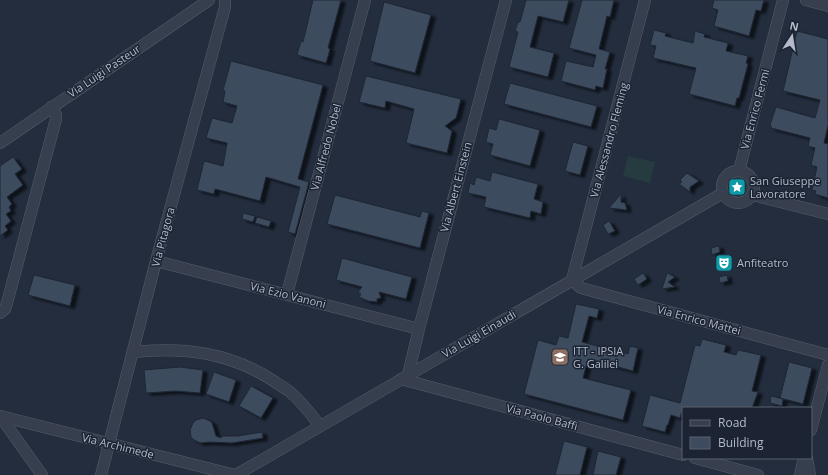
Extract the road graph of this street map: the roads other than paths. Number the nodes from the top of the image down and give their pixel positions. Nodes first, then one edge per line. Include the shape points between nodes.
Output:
1 (209, 0) edge
2 (225, 0) edge
3 (365, 0) edge
4 (506, 0) edge
5 (645, 0) edge
6 (783, 0) edge
7 (806, 0) edge
8 (828, 6) edge
9 (51, 107) junction
10 (0, 143) edge
11 (739, 171) junction
12 (723, 193) junction
13 (753, 195) junction
14 (828, 214) edge
15 (156, 261) junction
16 (572, 280) junction
17 (287, 294) junction
18 (0, 313) edge
19 (419, 329) junction
20 (133, 352) junction
21 (828, 354) edge
22 (828, 365) edge
23 (405, 377) junction
24 (0, 416) edge
25 (320, 426) junction
26 (812, 426) edge
27 (109, 443) junction
28 (682, 455) edge
29 (699, 459) edge
30 (805, 459) edge
31 (805, 459) edge
32 (42, 475) edge
33 (101, 475) edge
34 (236, 475) edge
35 (758, 475) edge
36 (800, 475) edge
37 (810, 475) edge

1 - 9 street, Via Luigi Pasteur
2 - 15 street, Via Pitagora via 225,8
3 - 17 street, Via Alfredo Nobel
4 - 19 street, Via Albert Einstein
5 - 16 street, Via Alessandro Fleming
6 - 11 street, Via Enrico Fermi
7 - 8 street
9 - 10 street, Via Luigi Pasteur
9 - 18 street via 56,119 7,303
11 - 12 street via 725,178
11 - 13 street via 752,179
12 - 13 street via 735,204 745,202
12 - 16 street, Via Luigi Einaudi
13 - 14 street
15 - 17 street, Via Ezio Vanoni
15 - 20 street, Via Pitagora
16 - 21 street, Via Enrico Mattei via 580,288
16 - 23 street, Via Luigi Einaudi
17 - 19 street, Via Ezio Vanoni
19 - 23 street, Via Albert Einstein
20 - 25 street via 198,352 234,361 257,371 289,391
20 - 27 street, Via Pitagora
22 - 26 street
23 - 25 street, Via Luigi Einaudi
23 - 28 street, Via Paolo Baffi
24 - 27 street, Via Archimede
24 - 32 street
25 - 34 street, Via Luigi Einaudi
27 - 33 street, Via Pitagora
27 - 34 street, Via Archimede
29 - 35 street
30 - 36 street
31 - 37 street

